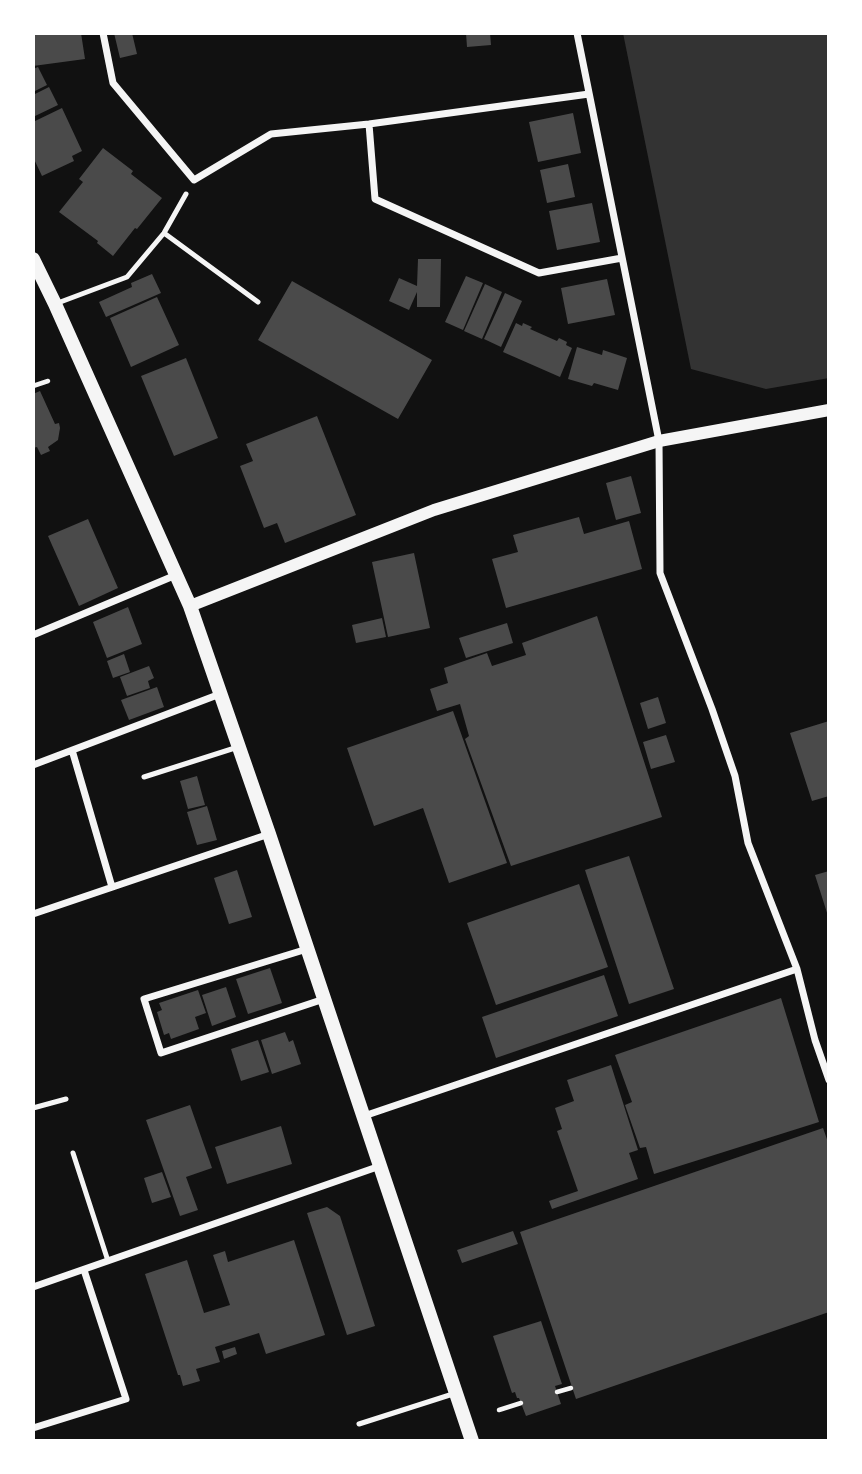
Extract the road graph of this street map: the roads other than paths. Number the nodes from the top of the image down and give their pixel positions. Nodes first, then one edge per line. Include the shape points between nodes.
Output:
1 (103, 33) edge
2 (577, 33) edge
3 (589, 94) junction
4 (369, 124) junction
5 (186, 194) dead end
6 (164, 233) junction
7 (622, 258) junction
8 (33, 259) edge
9 (258, 302) dead end
10 (55, 304) junction
11 (829, 410) edge
12 (659, 441) junction
13 (177, 574) junction
14 (190, 606) junction
15 (33, 635) edge
16 (221, 694) junction
17 (239, 747) junction
18 (72, 750) junction
19 (33, 765) edge
20 (144, 777) dead end
21 (269, 834) junction
22 (113, 887) junction
23 (33, 914) edge
24 (307, 949) junction
25 (797, 969) junction
26 (324, 999) junction
27 (829, 1080) edge
28 (66, 1099) dead end
29 (33, 1108) edge
30 (364, 1116) junction
31 (73, 1153) dead end
32 (381, 1166) junction
33 (108, 1261) junction
34 (84, 1269) junction
35 (33, 1287) edge
36 (456, 1393) junction
37 (359, 1424) dead end
38 (33, 1429) edge
39 (472, 1441) edge

1 - 4 street via 113,83 194,180 271,134
2 - 3 street
3 - 4 street
3 - 7 street
4 - 7 street via 375,199 539,273
5 - 6 lane
6 - 9 lane
6 - 10 lane via 127,277
7 - 12 street
8 - 10 main road
10 - 13 main road
11 - 12 street
12 - 14 street via 434,510
12 - 25 street via 660,573 728,753 748,843
13 - 14 main road
13 - 15 street
14 - 16 main road
16 - 17 main road
16 - 18 street
17 - 20 lane
17 - 21 main road
18 - 19 street
18 - 22 street
21 - 22 street
21 - 24 main road
22 - 23 street
24 - 26 main road
24 - 26 street via 144,999 161,1053
25 - 27 street
25 - 30 street
26 - 30 main road
28 - 29 lane
30 - 32 main road
31 - 33 lane
32 - 33 street
32 - 36 main road
33 - 34 street
34 - 35 street
34 - 38 street via 126,1399
36 - 37 lane
36 - 39 main road

